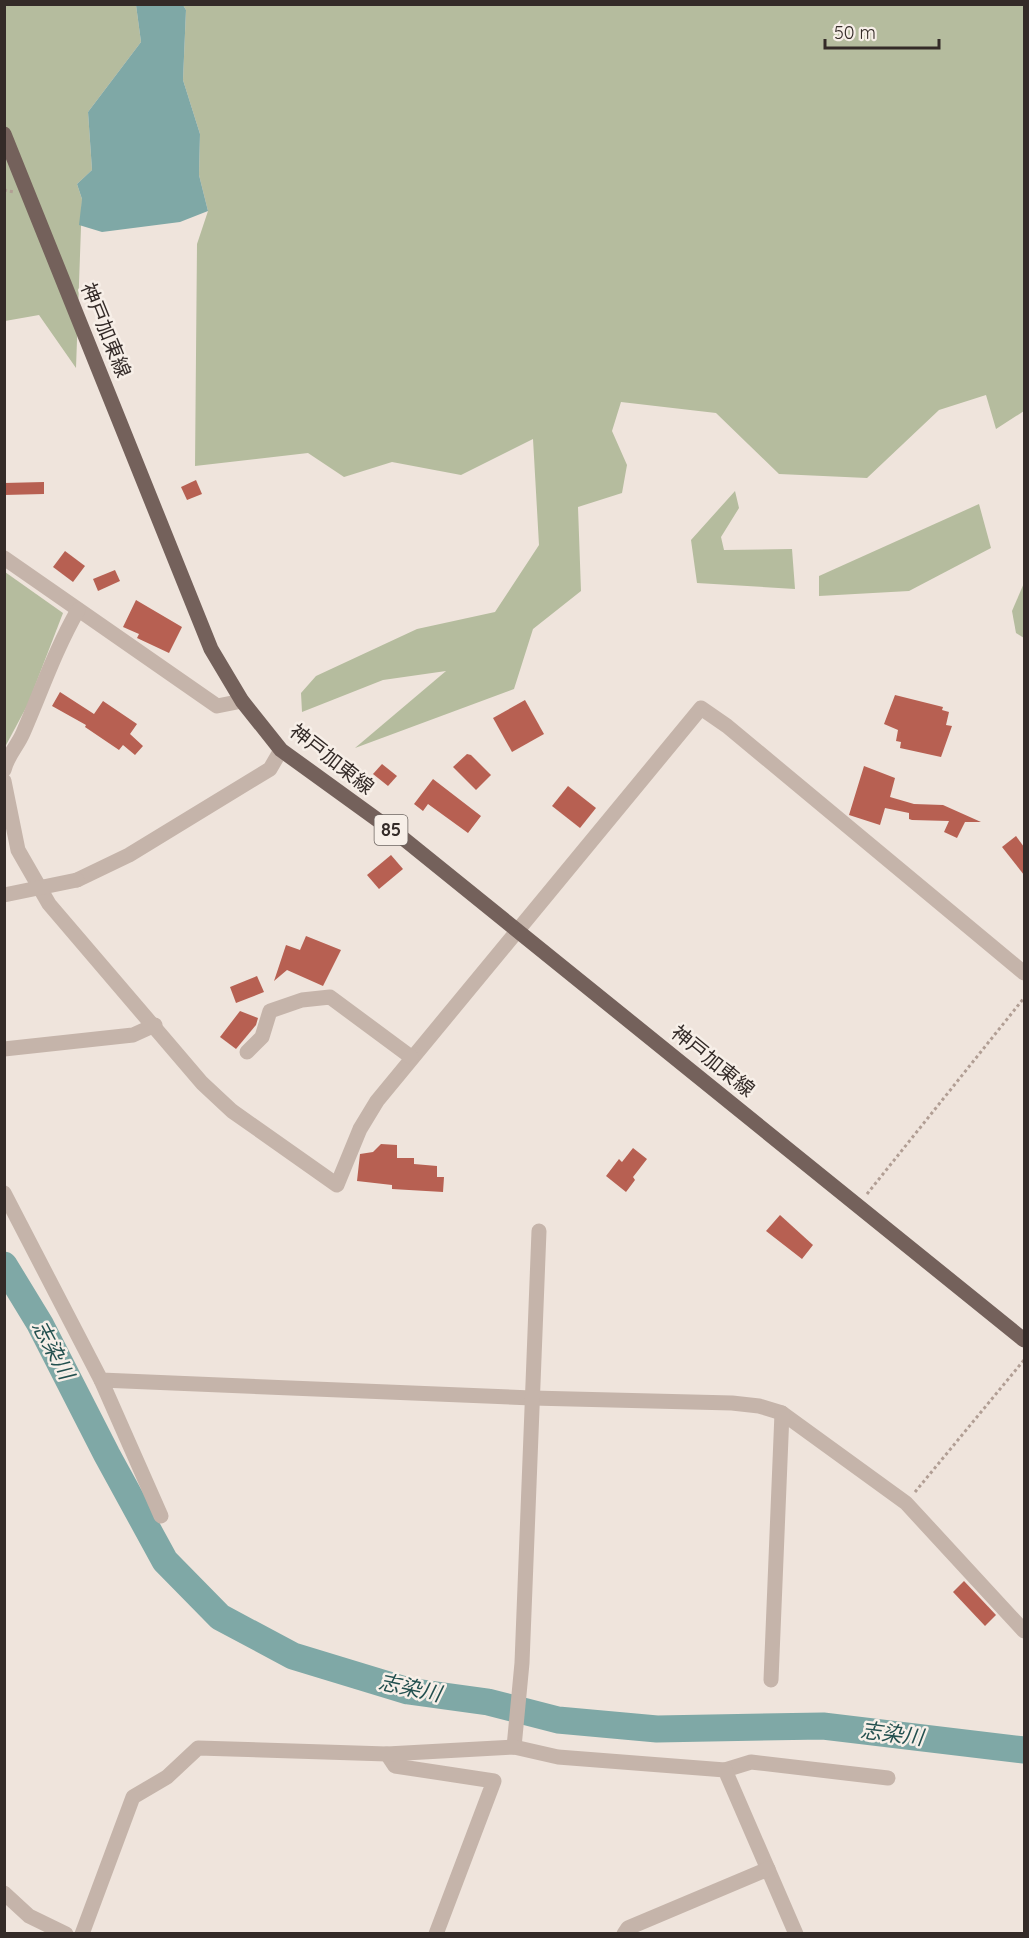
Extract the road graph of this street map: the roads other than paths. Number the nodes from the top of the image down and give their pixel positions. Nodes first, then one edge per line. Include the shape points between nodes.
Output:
1 (4, 134) edge
2 (4, 558) edge
3 (78, 610) junction
4 (242, 701) junction
5 (281, 750) junction
6 (4, 770) edge
7 (4, 781) edge
8 (4, 895) edge
9 (518, 931) junction
10 (1024, 972) edge
11 (155, 1026) junction
12 (4, 1049) edge
13 (247, 1052) dead end
14 (411, 1057) junction
15 (4, 1193) edge
16 (539, 1231) dead end
17 (1024, 1340) edge
18 (101, 1380) junction
19 (532, 1398) junction
20 (782, 1413) junction
21 (161, 1516) dead end
22 (1024, 1631) edge
23 (771, 1680) dead end
24 (514, 1747) junction
25 (387, 1754) junction
26 (725, 1770) junction
27 (888, 1778) dead end
28 (768, 1869) junction
29 (4, 1893) edge
30 (66, 1934) edge
31 (82, 1934) edge
32 (436, 1934) edge
33 (624, 1934) edge
34 (796, 1934) edge

1 - 4 main road, 神戸加東線 / 85 via 211,649
2 - 3 street
3 - 4 street via 217,706
3 - 6 street via 60,641
4 - 5 main road, 神戸加東線 / 85
5 - 8 street, bridge via 270,769 129,855 77,880
5 - 9 main road, 神戸加東線 / 85 via 404,839
7 - 11 street via 18,850 48,904
9 - 10 street via 701,708
9 - 14 street
9 - 17 main road, 神戸加東線 / 85
11 - 12 street via 132,1035
11 - 14 street via 202,1083 232,1111 337,1185 360,1129
13 - 14 street via 262,1037 270,1011 302,1000 330,997
15 - 18 street
16 - 19 street
18 - 19 street
18 - 21 street
19 - 20 street via 732,1403
19 - 24 street via 522,1663
20 - 22 street via 906,1503
20 - 23 street
24 - 25 street
24 - 26 street via 558,1757
25 - 31 street via 198,1748 167,1777 133,1797
25 - 32 street via 395,1766 494,1781
26 - 27 street via 751,1762
26 - 28 street
28 - 33 street via 627,1928
28 - 34 street
29 - 30 street via 29,1916

